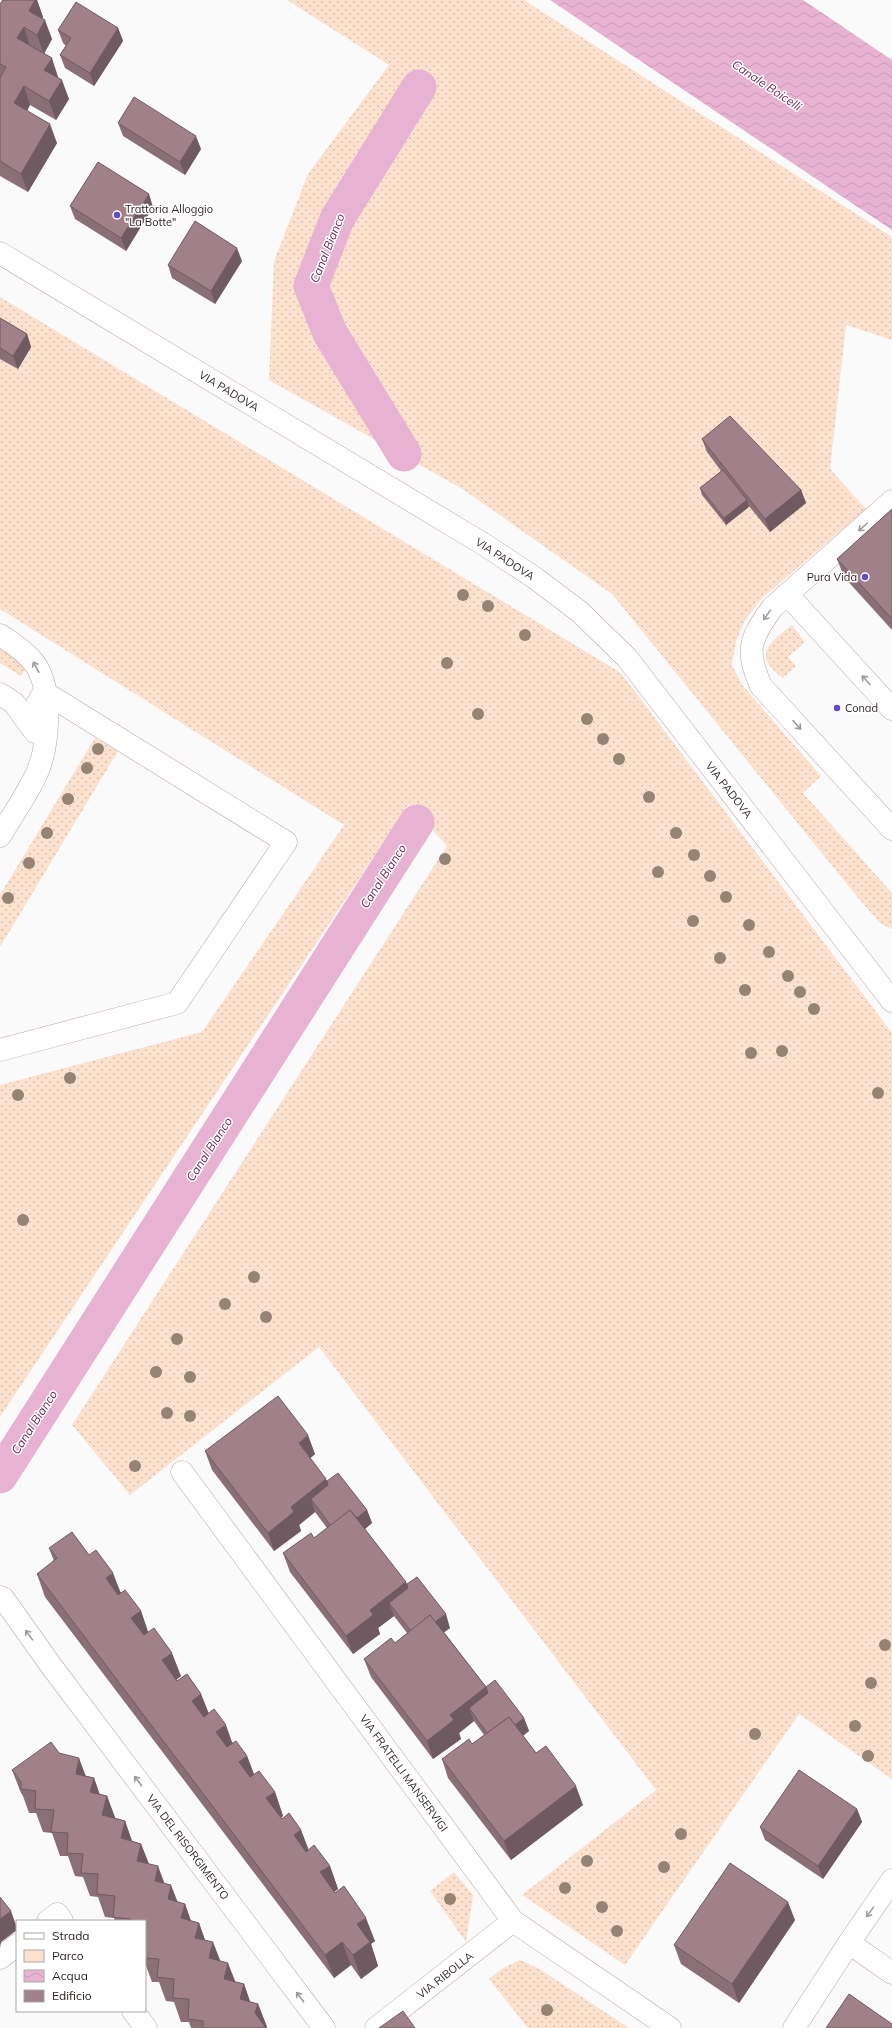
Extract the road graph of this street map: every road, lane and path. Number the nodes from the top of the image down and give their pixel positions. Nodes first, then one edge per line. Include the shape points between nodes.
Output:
1 (0, 253) edge
2 (892, 501) edge
3 (787, 594) junction
4 (0, 635) edge
5 (44, 692) junction
6 (0, 694) edge
7 (892, 709) edge
8 (28, 721) junction
9 (45, 746) junction
10 (892, 829) edge
11 (0, 836) edge
12 (889, 990) edge
13 (0, 1050) edge
14 (182, 1472) dead end
15 (0, 1597) edge
16 (892, 1880) edge
17 (49, 1920) edge
18 (61, 1920) edge
19 (513, 1922) junction
20 (849, 1943) junction
21 (16, 1946) edge
22 (0, 1958) edge
23 (892, 1973) edge
24 (134, 2012) edge
25 (146, 2028) edge
26 (324, 2028) edge
27 (376, 2028) edge
28 (670, 2028) edge
29 (794, 2028) edge

1 - 12 street, VIA PADOVA via 485,545 580,612 628,658
2 -> 3 street
7 -> 3 street
3 -> 10 street via 772,608 758,627 752,646 752,665 761,686
5 -> 4 street via 36,666 26,654
5 - 8 street
5 - 9 street via 47,718
5 - 13 street via 286,842 177,1003
6 - 8 street via 14,703
8 - 9 street
9 - 11 street via 36,775
14 - 19 street, VIA FRATELLI MANSERVIGI
26 -> 15 street, VIA DEL RISORGIMENTO
16 -> 20 street
17 - 18 street via 57,1914
19 - 27 street, VIA RIBOLLA
19 - 28 street, VIA FRATELLI MANSERVIGI
20 - 23 street
20 - 29 street
21 - 22 street
24 - 25 street

